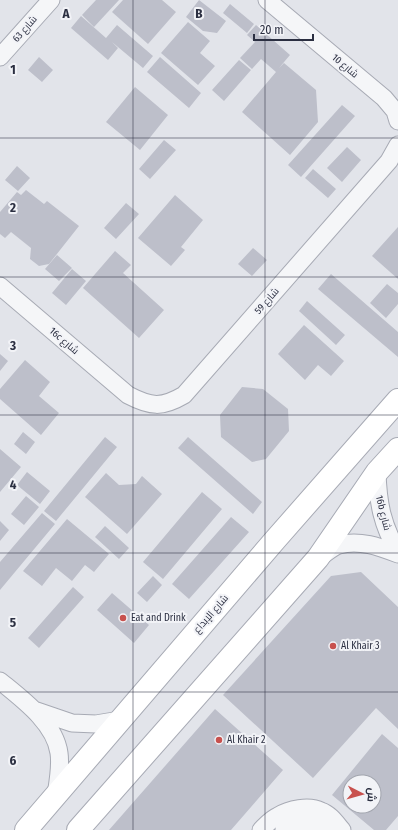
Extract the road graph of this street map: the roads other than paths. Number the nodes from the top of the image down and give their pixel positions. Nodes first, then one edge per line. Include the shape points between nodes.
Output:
1 (51, 0) edge
2 (268, 0) edge
3 (0, 57) edge
4 (398, 121) edge
5 (398, 145) edge
6 (0, 286) edge
7 (128, 395) joint
8 (398, 400) edge
9 (398, 448) edge
10 (377, 472) junction
11 (398, 553) edge
12 (318, 558) junction
13 (0, 681) edge
14 (34, 710) junction
15 (120, 720) junction
16 (56, 795) junction
17 (26, 830) edge
18 (78, 830) edge
19 (261, 830) edge
20 (284, 830) edge
21 (326, 830) edge
22 (342, 830) edge

1 - 3 street, شارع 63
2 - 4 street, شارع 10 via 384,98 395,111
5 - 7 street, شارع 59 via 389,161 184,395 171,402 156,405
6 - 7 street, 16c شارع
8 - 15 main road, شارع الإبداع
9 - 10 main road
10 - 11 street, 16b شارع via 381,516
10 - 12 main road
11 - 12 street, 16b شارع via 379,546 357,543 339,545
12 - 18 main road
13 - 14 street
14 - 15 street via 78,723 96,724
14 - 16 street via 51,730 58,745 60,761
15 - 16 main road, شارع الإبداع
16 - 17 main road, شارع الإبداع
19 - 22 street via 285,812 312,808 330,816
20 - 21 street via 303,824 315,825

